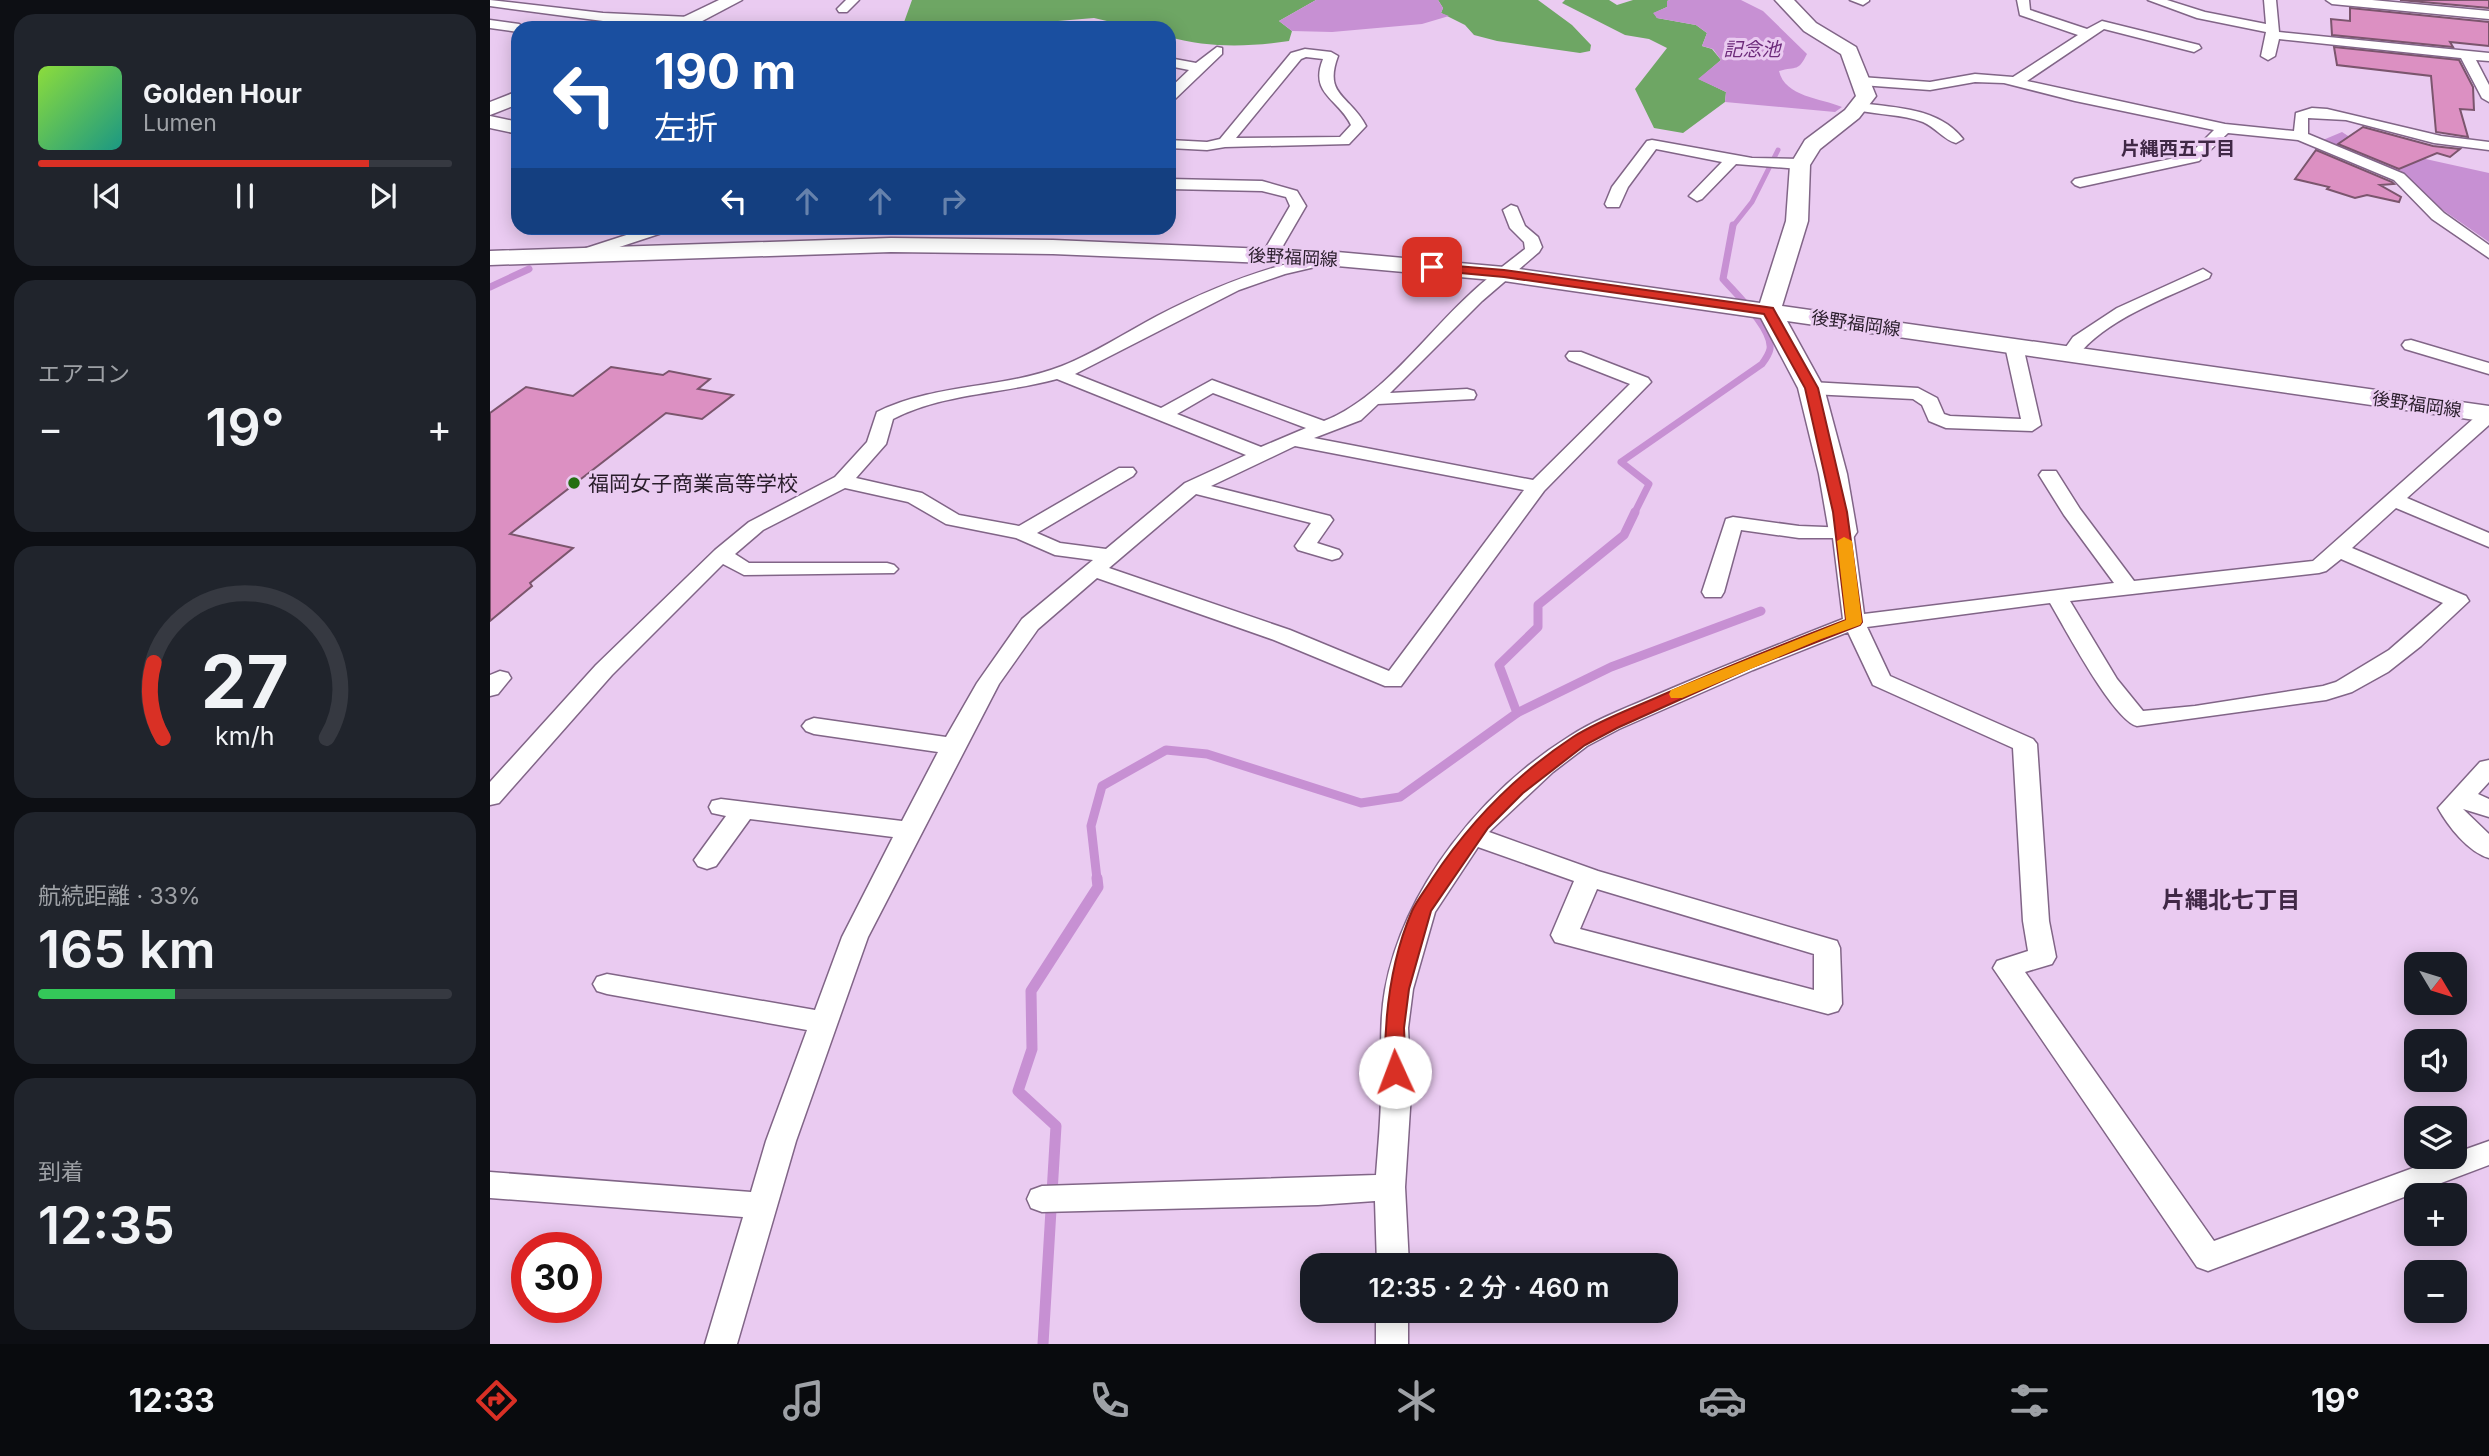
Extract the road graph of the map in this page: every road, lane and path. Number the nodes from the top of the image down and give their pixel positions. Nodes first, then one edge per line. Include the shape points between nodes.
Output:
1 (549, 0) edge
2 (733, 0) edge
3 (1784, 0) edge
4 (2023, 0) edge
5 (2154, 0) edge
6 (2270, 0) edge
7 (2332, 0) edge
8 (490, 2) edge
9 (632, 4) dead end
10 (527, 9) junction
11 (2489, 15) edge
12 (603, 17) junction
13 (648, 21) edge
14 (688, 21) edge
15 (490, 24) edge
16 (511, 27) edge
17 (2272, 32) junction
18 (2089, 33) junction
19 (2194, 48) dead end
20 (1217, 51) dead end
21 (2466, 54) junction
22 (2268, 56) dead end
23 (2489, 57) edge
24 (1176, 63) edge
25 (1199, 68) junction
26 (1861, 81) junction
27 (2015, 82) junction
28 (1176, 90) edge
29 (2489, 98) edge
30 (511, 100) edge
31 (1861, 107) junction
32 (490, 109) edge
33 (490, 122) edge
34 (511, 126) edge
35 (2225, 128) junction
36 (2301, 136) junction
37 (1956, 139) dead end
38 (1225, 143) junction
39 (1176, 144) edge
40 (2489, 146) edge
41 (1733, 159) junction
42 (1800, 164) junction
43 (2080, 183) dead end
44 (1176, 184) edge
45 (1697, 196) dead end
46 (1613, 204) dead end
47 (1511, 211) dead end
48 (641, 235) edge
49 (1159, 235) edge
50 (1174, 250) junction
51 (2489, 253) edge
52 (580, 255) junction
53 (1269, 256) junction
54 (490, 258) edge
55 (1336, 259) junction
56 (1504, 274) junction
57 (2203, 274) dead end
58 (1769, 311) junction
59 (2411, 345) dead end
60 (2014, 346) junction
61 (2070, 354) junction
62 (1575, 356) dead end
63 (2489, 369) edge
64 (1057, 373) junction
65 (1811, 388) junction
66 (1467, 395) dead end
67 (1373, 399) junction
68 (1163, 414) junction
69 (2489, 414) edge
70 (1324, 428) junction
71 (1293, 440) junction
72 (1261, 454) junction
73 (1126, 472) dead end
74 (2049, 475) dead end
75 (842, 481) junction
76 (1192, 487) junction
77 (1537, 487) junction
78 (2394, 500) junction
79 (1843, 531) junction
80 (1022, 533) junction
81 (2489, 541) edge
82 (2338, 550) junction
83 (722, 554) junction
84 (1332, 554) dead end
85 (1102, 563) junction
86 (887, 569) dead end
87 (2130, 590) junction
88 (1713, 592) dead end
89 (2057, 597) junction
90 (1854, 622) junction
91 (814, 726) dead end
92 (953, 746) junction
93 (2489, 768) edge
94 (2461, 796) junction
95 (490, 797) edge
96 (2489, 808) edge
97 (910, 831) junction
98 (1473, 836) junction
99 (2489, 849) edge
100 (707, 860) dead end
101 (1589, 877) junction
102 (607, 984) dead end
103 (824, 1022) junction
104 (2489, 1153) edge
105 (490, 1185) edge
106 (1390, 1186) junction
107 (1042, 1199) dead end
108 (762, 1206) junction
109 (1393, 1253) edge
110 (1392, 1323) edge
111 (722, 1344) edge
112 (1392, 1344) edge

1 - 10 street
2 - 14 street
3 - 26 street via 1810,27 1849,51
4 - 18 street via 2024,12
5 - 17 street
6 - 17 street
7 - 11 street
8 - 10 street
9 - 12 street
10 - 12 street
12 - 13 street
15 - 16 street
17 - 21 street
17 - 22 street
18 - 19 street via 2102,25
18 - 27 street
20 - 25 street
21 - 23 street
21 - 29 street
24 - 25 street
25 - 28 street
26 - 27 street via 1930,86 1982,78
26 - 31 street via 1866,96
27 - 35 street
30 - 32 street
31 - 37 street via 1923,116
31 - 42 street via 1815,144
33 - 34 street
35 - 36 street
35 - 43 street via 2194,158
36 - 40 street via 2301,116 2320,113
36 - 51 street via 2399,177 2438,216
38 - 38 street via 1296,55 1331,56 1324,77 1327,85 1354,113 1359,126 1344,141
38 - 39 street
41 - 42 street
41 - 45 street
41 - 46 street via 1652,144
42 - 58 street via 1799,207 1790,250
44 - 53 street via 1262,187 1292,194 1298,206
47 - 56 street via 1534,247
48 - 52 street
49 - 50 street
50 - 52 street, 後野福岡線 via 891,245
50 - 53 street, 後野福岡線
52 - 54 street, 後野福岡線
53 - 55 street, 後野福岡線
55 - 56 street, 後野福岡線
55 - 64 street via 1291,265 1206,299
56 - 58 street, 後野福岡線
56 - 67 street
57 - 61 street via 2123,312 2079,341
58 - 60 street, 後野福岡線
58 - 65 street
59 - 63 street
60 - 61 street, 後野福岡線
60 - 65 street via 2032,425 1946,422 1936,417 1930,402 1918,394
61 - 69 street, 後野福岡線
62 - 77 street via 1642,382
64 - 68 street
64 - 75 street via 899,407 884,416 876,444
65 - 79 street
66 - 67 street
67 - 70 street via 1354,416
68 - 70 street via 1212,386
68 - 72 street
69 - 78 street
70 - 71 street
71 - 72 street
71 - 77 street
72 - 76 street
73 - 80 street
74 - 87 street
75 - 80 street via 915,497 953,520
75 - 83 street via 756,526
76 - 84 street via 1323,520 1305,545
76 - 85 street
77 - 85 street via 1393,681
78 - 81 street
78 - 82 street
79 - 88 street via 1799,532 1733,523
79 - 90 street
80 - 85 street
82 - 87 street via 2319,567
82 - 89 street via 2458,601 2411,644 2346,688 2326,693 2137,719 2108,682
83 - 86 street via 744,569
83 - 95 street via 604,670
85 - 92 street via 1030,624 988,683
87 - 89 street
89 - 90 street
90 - 98 street via 1668,698 1579,741 1517,789
90 - 104 street via 1881,680 2025,744 2042,957 2007,968 2208,1257
91 - 92 street
92 - 97 street
93 - 94 street
94 - 96 street
94 - 99 street via 2450,808
97 - 100 street via 733,809
97 - 103 street via 855,937
98 - 101 street
98 - 106 street via 1422,911 1399,989
101 - 101 street via 1827,948 1828,1004 1564,935
102 - 103 street
103 - 108 street
105 - 108 street
106 - 107 street
106 - 109 street
108 - 111 street
110 - 112 street

